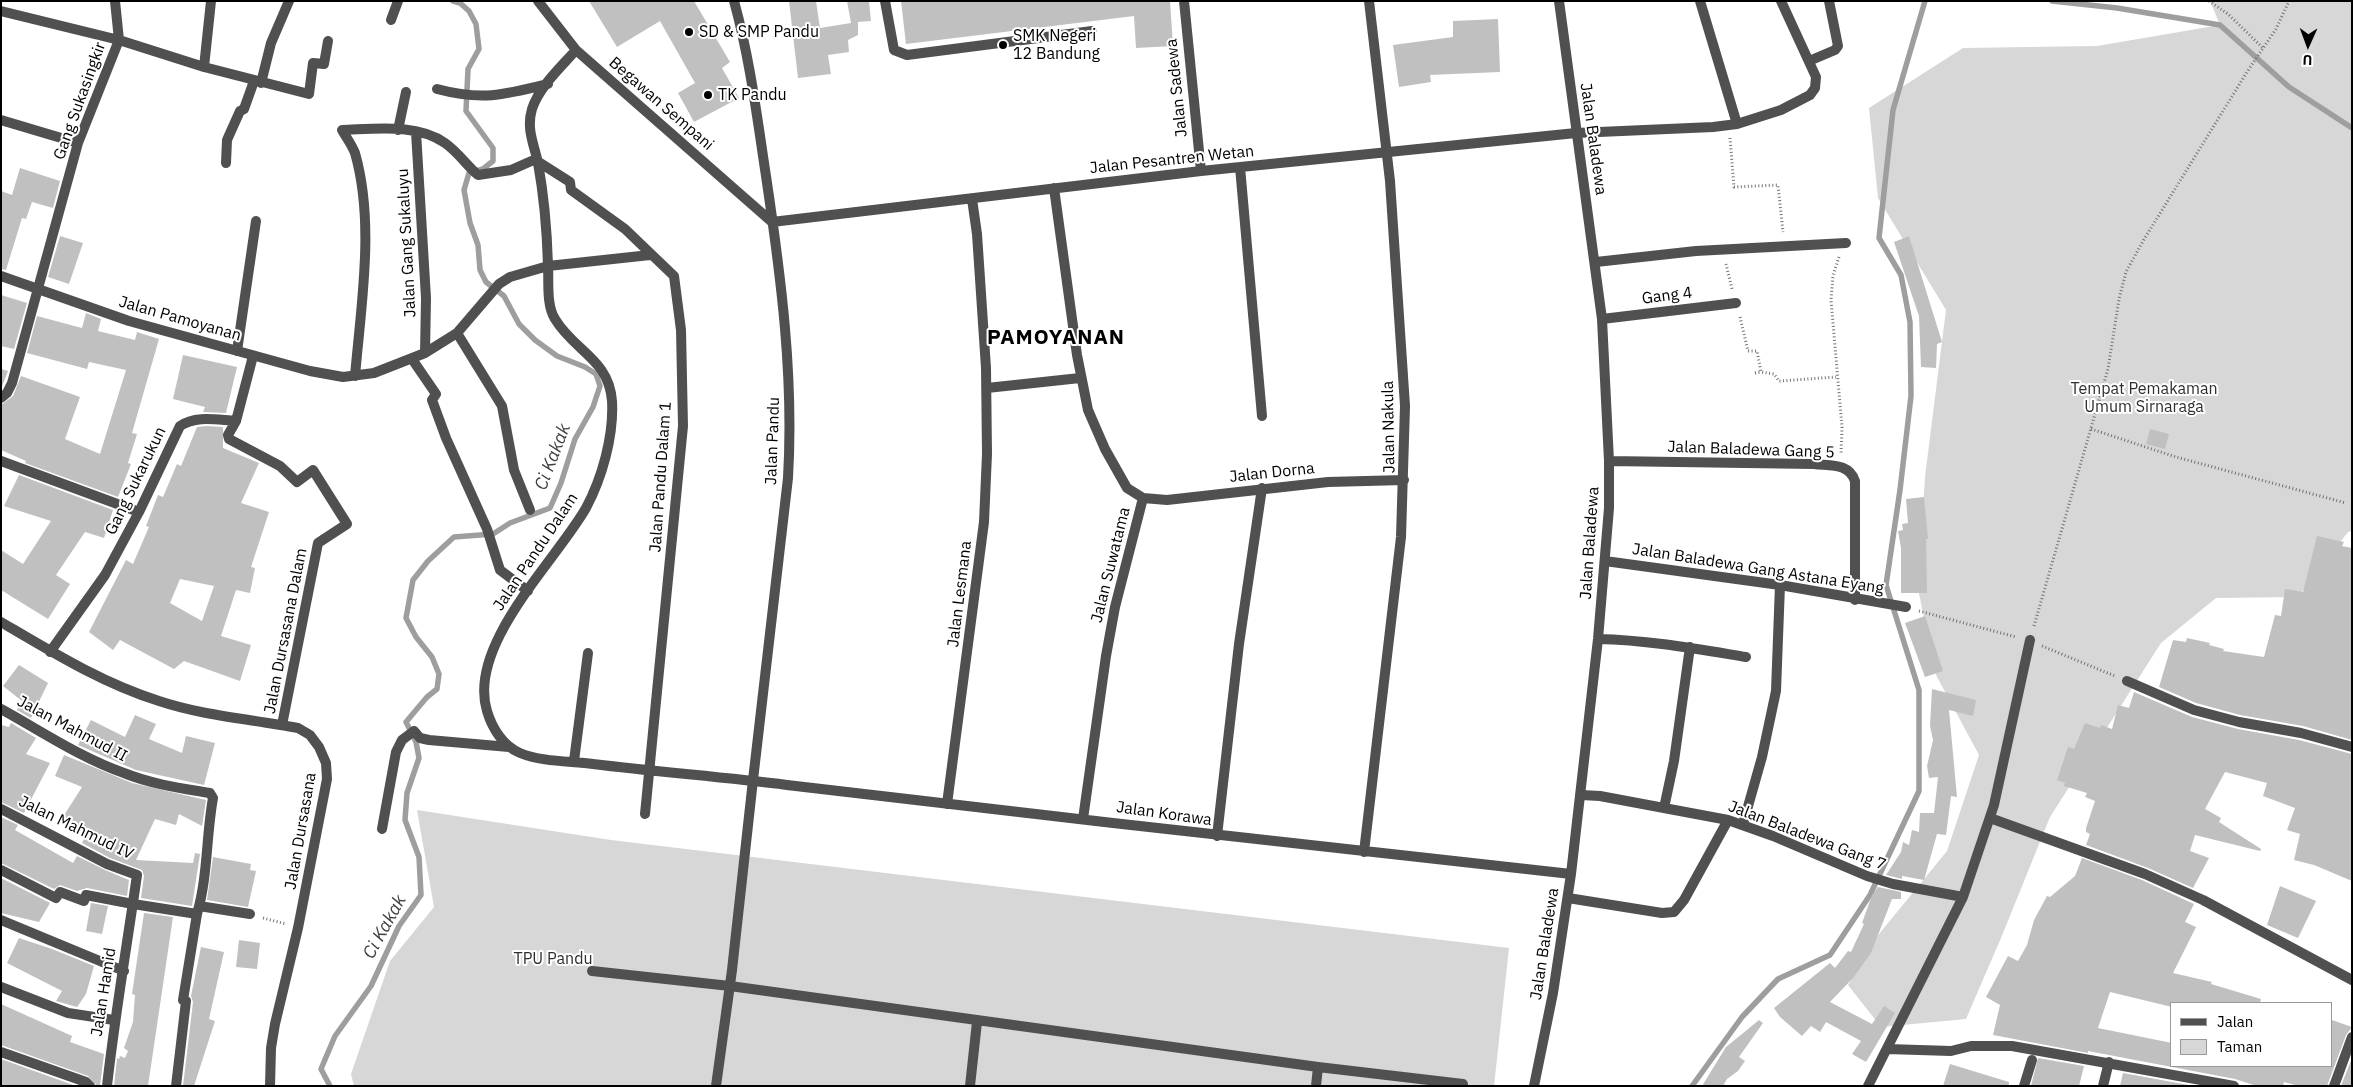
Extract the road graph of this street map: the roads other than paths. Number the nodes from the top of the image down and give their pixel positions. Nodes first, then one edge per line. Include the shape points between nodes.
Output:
1 (115, 1) edge
2 (211, 1) edge
3 (288, 1) edge
4 (398, 1) edge
5 (538, 1) edge
6 (734, 1) edge
7 (885, 1) edge
8 (1184, 1) edge
9 (1369, 1) edge
10 (1559, 1) edge
11 (1700, 1) edge
12 (1781, 1) edge
13 (1829, 1) edge
14 (1, 11) edge
15 (391, 20) dead end
16 (1092, 31) dead end
17 (119, 40) junction
18 (328, 41) dead end
19 (576, 50) junction
20 (1809, 61) junction
21 (204, 67) junction
22 (258, 82) junction
23 (548, 84) junction
24 (438, 89) dead end
25 (406, 92) dead end
26 (1, 120) edge
27 (1733, 124) junction
28 (398, 130) junction
29 (416, 132) junction
30 (1576, 133) junction
31 (78, 143) junction
32 (1387, 153) junction
33 (537, 160) junction
34 (226, 163) dead end
35 (1240, 167) junction
36 (1201, 171) junction
37 (1054, 188) junction
38 (972, 199) junction
39 (256, 221) dead end
40 (772, 222) junction
41 (1843, 243) road end
42 (650, 255) junction
43 (1596, 262) junction
44 (548, 266) junction
45 (1, 276) edge
46 (38, 289) junction
47 (1736, 303) road end
48 (1602, 319) junction
49 (457, 333) junction
50 (237, 351) junction
51 (425, 353) junction
52 (253, 356) junction
53 (412, 360) junction
54 (355, 376) junction
55 (1080, 378) junction
56 (987, 388) junction
57 (1, 398) edge
58 (1262, 416) dead end
59 (236, 421) junction
60 (1, 461) edge
61 (1609, 461) junction
62 (1404, 480) junction
63 (1262, 488) junction
64 (1143, 498) junction
65 (530, 510) dead end
66 (139, 512) junction
67 (1605, 561) junction
68 (1780, 585) junction
69 (528, 591) junction
70 (1855, 600) junction
71 (1906, 607) road end
72 (1, 622) edge
73 (1598, 639) junction
74 (2030, 640) road end
75 (1690, 648) junction
76 (50, 652) junction
77 (588, 653) dead end
78 (1746, 657) dead end
79 (2127, 681) road end
80 (1, 709) edge
81 (282, 725) junction
82 (509, 746) junction
83 (2352, 747) edge
84 (574, 762) junction
85 (650, 771) junction
86 (753, 780) junction
87 (1581, 795) junction
88 (947, 804) junction
89 (1664, 808) junction
90 (1, 809) edge
91 (645, 814) dead end
92 (1990, 818) junction
93 (1084, 819) junction
94 (1728, 820) junction
95 (1743, 824) junction
96 (382, 829) dead end
97 (1217, 836) junction
98 (1364, 852) junction
99 (1, 870) edge
100 (1571, 874) junction
101 (1963, 897) junction
102 (1568, 898) junction
103 (133, 904) junction
104 (198, 910) junction
105 (250, 914) road end
106 (1, 920) edge
107 (124, 971) junction
108 (592, 971) dead end
109 (2352, 980) edge
110 (730, 986) junction
111 (1, 987) edge
112 (114, 1020) junction
113 (977, 1022) junction
114 (2352, 1037) edge
115 (1887, 1049) junction
116 (1, 1052) edge
117 (2032, 1060) dead end
118 (2109, 1062) junction
119 (1318, 1067) junction
120 (1463, 1084) dead end
121 (90, 1086) edge
122 (107, 1086) edge
123 (176, 1086) edge
124 (270, 1086) edge
125 (716, 1086) edge
126 (970, 1086) edge
127 (1316, 1086) edge
128 (1534, 1086) edge
129 (1868, 1086) edge
130 (2024, 1086) edge
131 (2103, 1086) edge
132 (2234, 1086) edge
133 (2334, 1086) edge

1 - 17 street
2 - 21 street
3 - 22 street
4 - 15 street
5 - 19 street, Begawan Sempani
6 - 40 street, Jalan Pandu via 746,46
7 - 16 street via 894,50 907,55
8 - 36 street, Jalan Sadewa
9 - 32 street, Jalan Nakula
10 - 30 street, Jalan Baladewa
11 - 27 street
12 - 20 street, Jalan Pesantren Wetan
13 - 20 street via 1838,46
14 - 17 street, Gang Sukasingkir
17 - 21 street
17 - 31 street, Gang Sukasingkir
18 - 22 street via 324,64 313,63 309,94
19 - 23 street, Jalan Pandu Dalam
19 - 40 street, Begawan Sempani
20 - 27 street, Jalan Pesantren Wetan via 1816,82 1810,95 1781,110
21 - 22 street
22 - 34 street via 227,140
23 - 24 street via 478,97
23 - 33 street, Jalan Pandu Dalam via 533,106 530,121 529,131
25 - 28 street
26 - 31 street
27 - 30 street, Jalan Pesantren Wetan via 1682,130
28 - 29 street
28 - 54 street via 342,130 354,152 365,212 363,286
29 - 33 street via 442,141 461,155 475,172 511,170
29 - 51 street, Jalan Gang Sukaluyu via 426,298
30 - 32 street, Jalan Pesantren Wetan
30 - 43 street, Jalan Baladewa
31 - 46 street, Gang Sukasingkir
32 - 35 street, Jalan Pesantren Wetan
32 - 62 street, Jalan Nakula via 1405,406
33 - 42 street, Jalan Pandu Dalam 1 via 570,182 571,190 624,229
33 - 44 street, Jalan Pandu Dalam
35 - 36 street, Jalan Pesantren Wetan
35 - 58 street
36 - 37 street, Jalan Pesantren Wetan
37 - 38 street, Jalan Pesantren Wetan
37 - 55 street, Jalan Suwatama
38 - 40 street, Jalan Pesantren Wetan
38 - 56 street, Jalan Lesmana
39 - 50 street
40 - 86 street, Jalan Pandu via 789,366 790,436 779,566
41 - 43 street
42 - 44 street
42 - 85 street, Jalan Pandu Dalam 1 via 674,276 681,330 683,426
43 - 48 street, Jalan Baladewa
44 - 49 street, Jalan Pamoyanan via 510,277 499,284
44 - 69 street, Jalan Pandu Dalam via 553,315 604,373 612,400 611,422 602,466 587,505
45 - 46 street, Jalan Pamoyanan
46 - 50 street, Jalan Pamoyanan via 129,321
46 - 57 street, Gang Sukasingkir via 12,384
47 - 48 street, Gang 4
48 - 61 street, Jalan Baladewa
49 - 51 street, Jalan Pamoyanan
49 - 65 street via 502,406 514,470
50 - 52 street, Jalan Pamoyanan
51 - 53 street, Jalan Pamoyanan
52 - 54 street, Jalan Pamoyanan via 330,375
52 - 59 street
53 - 54 street, Jalan Pamoyanan
53 - 69 street via 436,394 432,400 487,529 500,570
55 - 56 street
55 - 64 street, Jalan Suwatama via 1088,410 1105,449 1127,488
56 - 88 street, Jalan Lesmana via 984,522
59 - 66 street, Gang Sukarukun via 201,419 180,426
59 - 81 street, Jalan Dursasana Dalam via 228,434 229,439 280,466 296,482 313,470 347,524 318,543
60 - 66 street
61 - 67 street, Jalan Baladewa
61 - 70 street, Jalan Baladewa Gang 5 via 1814,464 1852,472 1855,481
62 - 63 street, Jalan Dorna
62 - 98 street, Jalan Nakula via 1401,537
63 - 64 street, Jalan Dorna via 1167,500
63 - 97 street via 1239,644
64 - 93 street, Jalan Suwatama via 1115,606
66 - 76 street, Gang Sukarukun via 105,575
67 - 68 street, Jalan Baladewa Gang Astana Eyang
67 - 73 street, Jalan Baladewa
68 - 70 street, Jalan Baladewa Gang Astana Eyang
68 - 95 street via 1776,691
69 - 82 street, Jalan Pandu Dalam via 501,632 484,677 487,712 499,736
70 - 71 street, Jalan Baladewa Gang Astana Eyang
72 - 76 street, Jalan Dursasana
73 - 75 street
73 - 87 street, Jalan Baladewa
74 - 92 street
75 - 78 street
75 - 89 street
76 - 81 street, Jalan Dursasana via 159,702 205,714
77 - 84 street
79 - 83 street via 2212,715
80 - 104 street, Jalan Mahmud II via 123,773 210,793 213,798 209,846
81 - 124 street, Jalan Dursasana via 298,728 310,735 324,757 327,770 325,795 298,928 275,1024
82 - 84 street via 524,754
82 - 96 street via 429,740 411,733 400,742 396,752
84 - 85 street
85 - 86 street
85 - 91 street, Jalan Pandu Dalam 1
86 - 88 street, Jalan Korawa
86 - 110 street
87 - 89 street, Jalan Baladewa Gang 7
87 - 100 street, Jalan Baladewa
88 - 93 street, Jalan Korawa
89 - 94 street, Jalan Baladewa Gang 7
90 - 103 street, Jalan Mahmud IV via 106,864 137,875
92 - 101 street
92 - 109 street via 2145,874 2203,900
93 - 97 street, Jalan Korawa
94 - 95 street, Jalan Baladewa Gang 7
94 - 102 street via 1684,900 1674,912 1662,913
95 - 101 street, Jalan Baladewa Gang 7 via 1867,876
97 - 98 street, Jalan Korawa
98 - 100 street, Jalan Korawa
99 - 103 street via 56,898 60,892 84,901 86,894
100 - 102 street, Jalan Baladewa
101 - 115 street
102 - 128 street, Jalan Baladewa
103 - 104 street
103 - 107 street, Jalan Hamid
104 - 105 street
104 - 123 street via 183,1000 186,1001
106 - 107 street
107 - 112 street, Jalan Hamid
108 - 110 street
110 - 113 street
110 - 125 street
111 - 112 street via 68,1013
112 - 122 street, Jalan Hamid
113 - 119 street
113 - 126 street
114 - 133 street
115 - 118 street via 1951,1051 1971,1046 2012,1046
115 - 129 street
116 - 121 street
117 - 130 street
118 - 131 street
118 - 132 street
119 - 120 street
119 - 127 street

